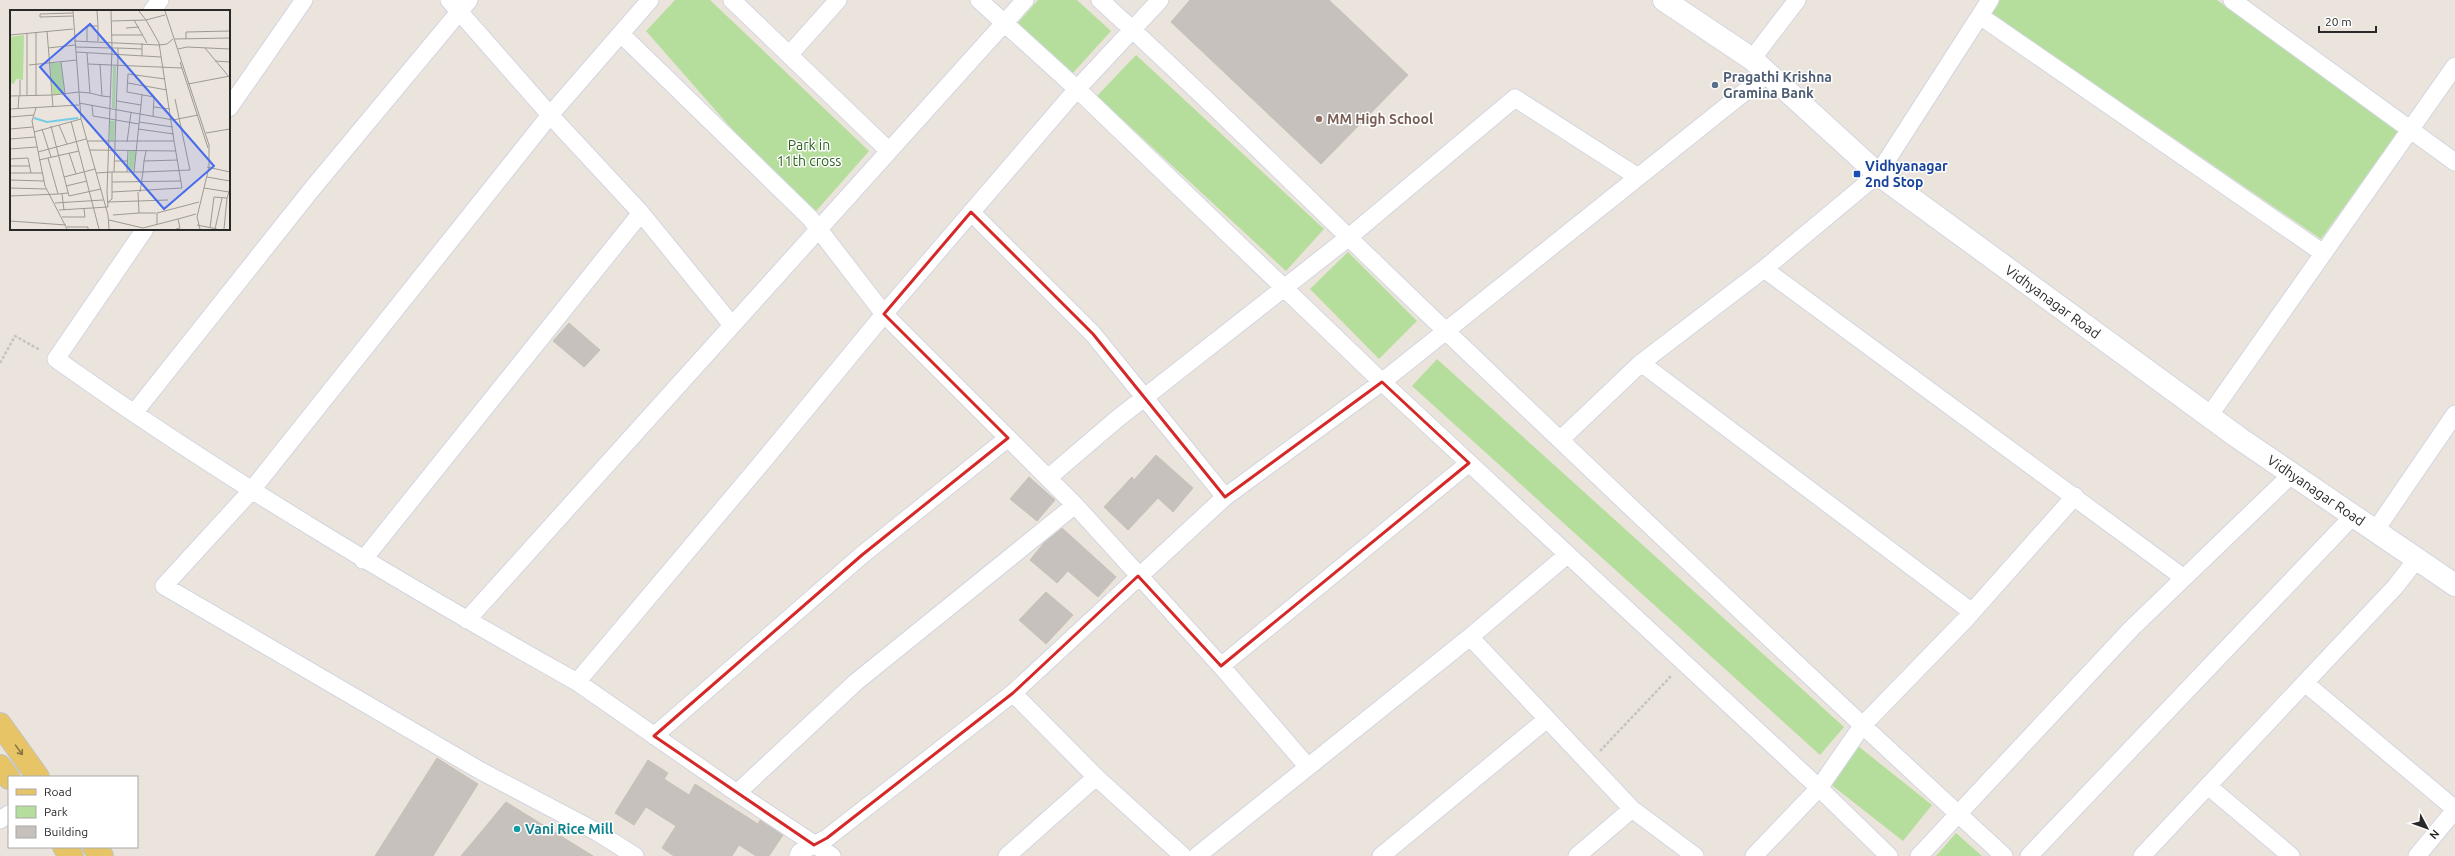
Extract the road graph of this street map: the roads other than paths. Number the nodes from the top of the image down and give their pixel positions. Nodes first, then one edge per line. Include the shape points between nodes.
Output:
1 (160, 0) edge
2 (304, 0) edge
3 (650, 0) edge
4 (732, 0) edge
5 (838, 0) edge
6 (979, 0) edge
7 (1025, 0) edge
8 (1100, 0) edge
9 (1160, 0) edge
10 (1664, 0) edge
11 (1797, 0) edge
12 (1990, 0) edge
13 (2232, 0) edge
14 (459, 4) edge
15 (153, 10) edge
16 (1980, 16) junction
17 (1005, 23) junction
18 (1133, 30) junction
19 (622, 34) junction
20 (789, 55) junction
21 (1760, 66) junction
22 (2455, 66) edge
23 (1077, 90) junction
24 (230, 107) edge
25 (550, 116) junction
26 (2409, 129) junction
27 (889, 151) junction
28 (2455, 162) edge
29 (1878, 174) junction
30 (1638, 177) junction
31 (971, 212) junction
32 (641, 213) junction
33 (818, 229) junction
34 (144, 230) edge
35 (1349, 237) junction
36 (2323, 253) junction
37 (1764, 269) junction
38 (1284, 288) junction
39 (884, 314) junction
40 (732, 325) junction
41 (1445, 331) junction
42 (1641, 363) junction
43 (1382, 382) junction
44 (1145, 397) junction
45 (134, 413) junction
46 (2455, 414) edge
47 (2209, 416) junction
48 (1008, 438) junction
49 (1560, 440) junction
50 (1469, 463) junction
51 (2292, 474) junction
52 (1048, 478) junction
53 (251, 491) junction
54 (2076, 496) junction
55 (1225, 497) junction
56 (1075, 505) junction
57 (2353, 516) junction
58 (2375, 531) junction
59 (1567, 555) junction
60 (363, 560) junction
61 (2417, 560) junction
62 (1138, 576) junction
63 (2184, 578) junction
64 (2455, 585) edge
65 (1972, 612) junction
66 (467, 620) junction
67 (1470, 637) junction
68 (1221, 666) junction
69 (577, 682) junction
70 (2305, 683) junction
71 (1014, 693) junction
72 (1547, 719) junction
73 (0, 724) edge
74 (1862, 726) junction
75 (654, 736) junction
76 (0, 766) edge
77 (1308, 768) junction
78 (37, 776) edge
79 (8, 777) edge
80 (1096, 777) junction
81 (2208, 786) junction
82 (1819, 788) junction
83 (737, 793) junction
84 (1632, 809) junction
85 (2455, 809) edge
86 (1959, 815) junction
87 (814, 845) junction
88 (65, 848) edge
89 (95, 848) edge
90 (72, 856) edge
91 (102, 856) edge
92 (635, 856) edge
93 (798, 856) edge
94 (832, 856) edge
95 (1007, 856) edge
96 (1183, 856) edge
97 (1197, 856) edge
98 (1381, 856) edge
99 (1577, 856) edge
100 (1695, 856) edge
101 (1754, 856) edge
102 (1889, 856) edge
103 (1919, 856) edge
104 (2004, 856) edge
105 (2030, 856) edge
106 (2142, 856) edge
107 (2291, 856) edge
108 (2417, 856) edge

1 - 15 street
2 - 24 street
3 - 19 street
4 - 20 street
5 - 20 street
6 - 17 street
7 - 17 street
8 - 18 street
9 - 18 street
10 - 21 street, Vidhyanagar Road
11 - 21 street
12 - 16 street
13 - 26 street
14 - 25 street
14 - 45 street
16 - 29 street
16 - 36 street
17 - 23 street
17 - 27 street
18 - 23 street
18 - 35 street via 1197,88
19 - 25 street
19 - 33 street via 810,218
20 - 27 street
21 - 29 street, Vidhyanagar Road
21 - 30 street
22 - 26 street
23 - 31 street
23 - 38 street
25 - 32 street
25 - 53 street
26 - 28 street
26 - 36 street
27 - 33 street
29 - 37 street
29 - 47 street, Vidhyanagar Road
30 - 35 street via 1515,98
30 - 41 street
31 - 39 street
31 - 44 street via 1093,334
32 - 40 street
32 - 60 street
33 - 39 street
33 - 40 street
34 - 45 street via 56,359
35 - 38 street
35 - 41 street
36 - 47 street
37 - 42 street
37 - 54 street
38 - 43 street
38 - 44 street
39 - 48 street
39 - 69 street
40 - 66 street
41 - 43 street
41 - 49 street
42 - 49 street
42 - 65 street
43 - 50 street
43 - 55 street
44 - 52 street
44 - 55 street
45 - 53 street
46 - 58 street
47 - 51 street, Vidhyanagar Road
48 - 52 street
48 - 75 street via 862,555
49 - 74 street
50 - 59 street
50 - 68 street
51 - 57 street, Vidhyanagar Road
51 - 63 street
52 - 56 street
53 - 60 street
53 - 92 street via 164,586 481,771 597,832
54 - 63 street
54 - 65 street
55 - 62 street
56 - 62 street
56 - 83 street via 856,682
57 - 58 street, Vidhyanagar Road
57 - 105 street
58 - 61 street, Vidhyanagar Road
59 - 67 street
59 - 82 street
60 - 66 street
61 - 64 street, Vidhyanagar Road
61 - 70 street
62 - 68 street
62 - 71 street
63 - 86 street via 2132,628
65 - 74 street
66 - 69 street
67 - 72 street
67 - 77 street
68 - 77 street
69 - 75 street
70 - 81 street
70 - 85 street
71 - 80 street
71 - 87 street via 827,838
72 - 84 street
72 - 98 street
73 -> 78 main road
74 - 82 street
74 - 86 street
75 - 83 street
76 - 79 main road
77 - 97 street
80 - 95 street
80 - 96 street
81 - 106 street
81 - 107 street
82 - 101 street
82 - 102 street
83 - 87 street
84 - 99 street
84 - 100 street
85 - 108 street
86 - 103 street
86 - 104 street
87 - 93 street via 800,852
87 - 94 street
88 - 90 main road
89 - 91 main road

